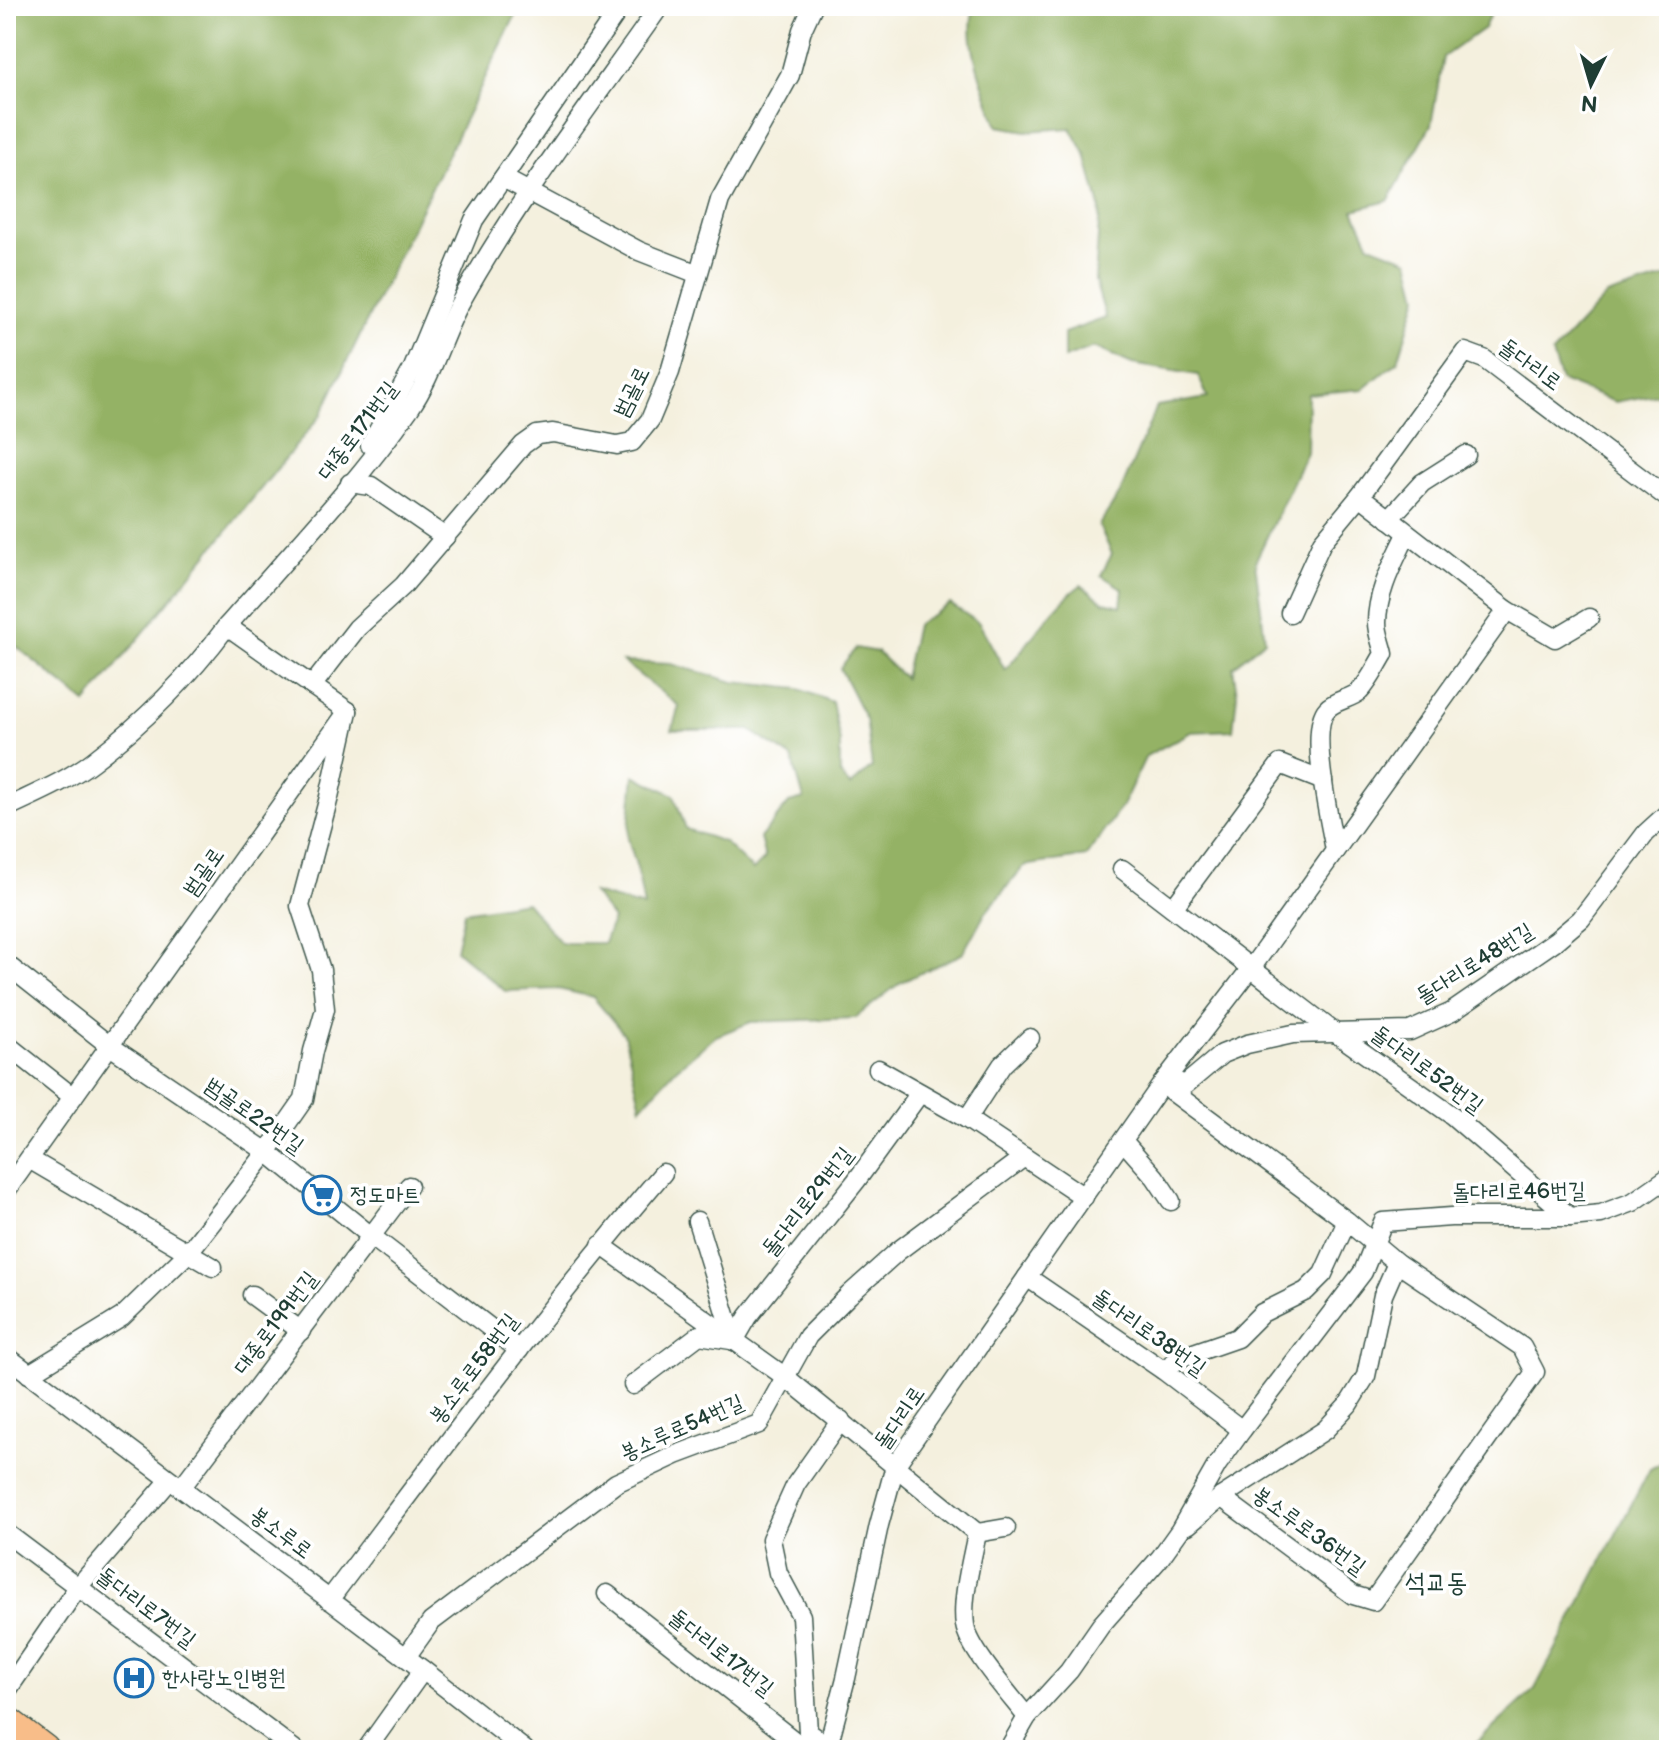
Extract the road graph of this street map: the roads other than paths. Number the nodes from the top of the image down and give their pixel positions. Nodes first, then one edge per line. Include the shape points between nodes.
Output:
1 (621, 6) edge
2 (660, 6) edge
3 (813, 6) edge
4 (503, 178) junction
5 (529, 193) junction
6 (698, 274) junction
7 (1466, 455) dead end
8 (350, 483) junction
9 (1360, 496) junction
10 (1669, 499) edge
11 (1389, 519) junction
12 (1407, 534) junction
13 (445, 537) junction
14 (1507, 610) junction
15 (1290, 613) dead end
16 (1589, 618) dead end
17 (227, 626) junction
18 (312, 686) junction
19 (348, 711) junction
20 (1323, 781) junction
21 (6, 808) edge
22 (1669, 812) edge
23 (1335, 850) junction
24 (1122, 869) dead end
25 (1174, 907) junction
26 (6, 964) edge
27 (1252, 967) junction
28 (1334, 1032) junction
29 (1030, 1038) dead end
30 (6, 1044) edge
31 (110, 1046) junction
32 (878, 1069) dead end
33 (1164, 1081) junction
34 (920, 1093) junction
35 (73, 1097) junction
36 (967, 1119) junction
37 (1124, 1142) junction
38 (267, 1152) junction
39 (1024, 1157) junction
40 (29, 1159) junction
41 (663, 1173) dead end
42 (1669, 1177) edge
43 (409, 1186) dead end
44 (6, 1191) edge
45 (1084, 1197) junction
46 (1171, 1201) dead end
47 (1570, 1217) junction
48 (697, 1221) dead end
49 (1347, 1221) junction
50 (371, 1236) junction
51 (1374, 1244) junction
52 (601, 1245) junction
53 (188, 1253) junction
54 (1397, 1263) junction
55 (213, 1267) dead end
56 (1027, 1277) junction
57 (252, 1295) dead end
58 (301, 1331) junction
59 (734, 1341) junction
60 (519, 1350) junction
61 (6, 1356) edge
62 (1163, 1370) junction
63 (29, 1374) junction
64 (784, 1376) junction
65 (633, 1385) dead end
66 (841, 1420) junction
67 (1242, 1430) junction
68 (895, 1466) junction
69 (176, 1484) junction
70 (1221, 1497) junction
71 (1006, 1528) dead end
72 (1180, 1530) junction
73 (6, 1533) edge
74 (977, 1533) junction
75 (78, 1587) junction
76 (607, 1594) dead end
77 (329, 1600) junction
78 (406, 1657) junction
79 (423, 1670) junction
80 (6, 1692) edge
81 (1027, 1717) junction
82 (6, 1721) edge
83 (828, 1748) edge
84 (44, 1750) edge
85 (295, 1750) edge
86 (366, 1750) edge
87 (525, 1750) edge
88 (806, 1750) edge
89 (1008, 1750) edge

1 - 4 street
2 - 5 street, 대종로171번길
3 - 6 street, 범골로 via 790,75 720,200
4 - 5 street
4 - 8 street via 474,220 413,368
5 - 6 street via 639,251
5 - 8 street, 대종로171번길 via 459,304 413,404
6 - 13 street, 범골로 via 670,372 641,433 632,442 617,445 537,435
7 - 11 street via 1422,483
8 - 13 street via 371,486
8 - 17 street, 대종로171번길
9 - 10 street, 돌다리로 via 1465,352 1484,359
9 - 11 street
9 - 15 street, 돌다리로 via 1322,542
11 - 12 street
12 - 14 street
12 - 20 street via 1380,600 1377,624 1384,654 1361,690 1329,706 1322,716
13 - 18 street, 범골로 via 357,628
14 - 16 street via 1555,638
14 - 23 street, 돌다리로
17 - 18 street
17 - 21 street, 대종로171번길 via 156,708 91,762
18 - 19 street
19 - 31 street, 범골로
19 - 38 street via 300,906 321,970 325,1009 304,1099
20 - 23 street
20 - 25 street via 1280,764
22 - 28 street, 돌다리로48번길 via 1646,833 1581,919 1452,1012 1410,1031
23 - 27 street, 돌다리로
24 - 25 street
25 - 27 street
26 - 31 street, 범골로22번길
27 - 28 street, 돌다리로52번길
27 - 33 street, 돌다리로
28 - 33 street, 돌다리로48번길 via 1247,1044 1222,1054 1185,1085
28 - 47 street, 돌다리로52번길 via 1453,1116
29 - 36 street via 1002,1065
30 - 35 street
31 - 35 street, 범골로
31 - 38 street, 범골로22번길
32 - 34 street
33 - 37 street, 돌다리로
33 - 49 street
34 - 36 street
34 - 59 street, 돌다리로29번길
35 - 40 street, 범골로
36 - 39 street
37 - 45 street, 돌다리로
37 - 46 street
38 - 50 street, 범골로22번길
38 - 53 street
39 - 45 street
39 - 64 street, 봉소루로54번길 via 898,1251 849,1295 808,1336
40 - 44 street, 범골로
40 - 53 street
41 - 52 street, 봉소루로58번길
42 - 47 street, 돌다리로46번길 via 1633,1202 1601,1214
43 - 50 street, 대종로199번길
45 - 56 street, 돌다리로
47 - 51 street, 돌다리로46번길 via 1383,1222
48 - 59 street
49 - 51 street
49 - 62 street via 1323,1274 1306,1291 1262,1313 1237,1338 1182,1357
50 - 58 street, 대종로199번길
50 - 60 street, 범골로22번길
51 - 54 street
51 - 67 street via 1363,1272
52 - 59 street
52 - 60 street, 봉소루로58번길
53 - 55 street
53 - 63 street via 122,1317
54 - 70 street, 봉소루로36번길 via 1383,1295 1366,1376 1348,1405 1325,1430
54 - 70 street, 봉소루로36번길 via 1522,1347 1535,1372 1373,1601 1353,1595
56 - 62 street, 돌다리로38번길
56 - 68 street, 돌다리로
57 - 58 street
58 - 69 street, 대종로199번길
59 - 64 street
59 - 65 street via 699,1335
60 - 77 street, 봉소루로58번길
61 - 63 street, 봉소루로
62 - 67 street, 돌다리로38번길
63 - 69 street, 봉소루로
64 - 66 street
64 - 78 street, 봉소루로54번길 via 759,1424 616,1483 431,1622
66 - 68 street
66 - 83 street via 796,1484 771,1539 778,1573 801,1616 808,1732
67 - 72 street
68 - 74 street
68 - 83 street, 돌다리로
69 - 75 street, 대종로199번길
69 - 77 street, 봉소루로
70 - 72 street
71 - 74 street
72 - 81 street
73 - 75 street, 돌다리로7번길
74 - 81 street via 965,1624 971,1642
75 - 80 street, 대종로199번길
75 - 85 street, 돌다리로7번길
76 - 88 street, 돌다리로17번길
77 - 78 street, 봉소루로
78 - 79 street, 봉소루로
79 - 86 street
79 - 87 street, 봉소루로
81 - 89 street
82 - 84 main road

